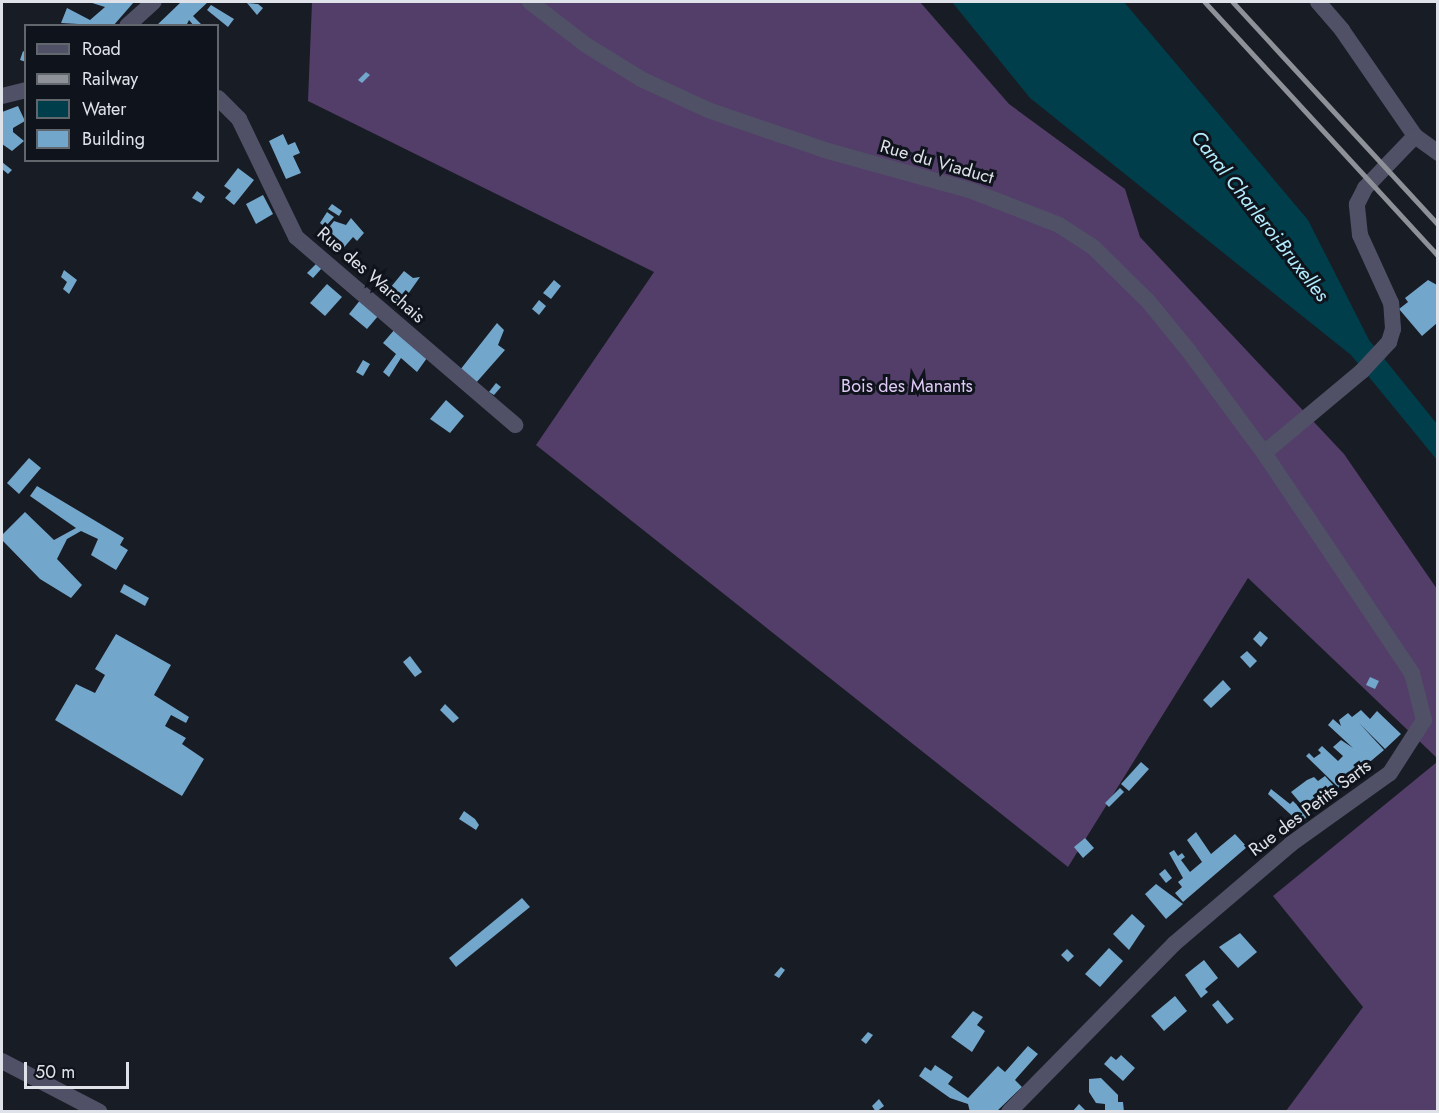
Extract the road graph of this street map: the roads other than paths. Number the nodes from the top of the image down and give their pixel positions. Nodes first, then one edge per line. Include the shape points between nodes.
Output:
1 (154, 2) edge
2 (530, 2) edge
3 (1318, 2) edge
4 (135, 23) edge
5 (24, 90) edge
6 (2, 96) edge
7 (219, 99) edge
8 (1415, 136) junction
9 (1437, 153) edge
10 (515, 425) dead end
11 (1264, 453) junction
12 (2, 1061) edge
13 (100, 1112) edge
14 (1008, 1112) edge

1 - 4 street
2 - 11 street, Rue du Viaduct via 585,45 641,79 708,110 828,151 972,191 1059,225 1093,247 1148,301
3 - 8 street via 1342,30
5 - 6 street
7 - 10 street, Rue des Warchais via 239,118 296,237
8 - 9 street
8 - 11 street via 1365,188 1357,204 1360,235 1391,303 1393,329 1382,353
11 - 14 street, Rue des Petits Sarts via 1412,673 1424,720 1390,773 1291,844 1174,944
12 - 13 street

